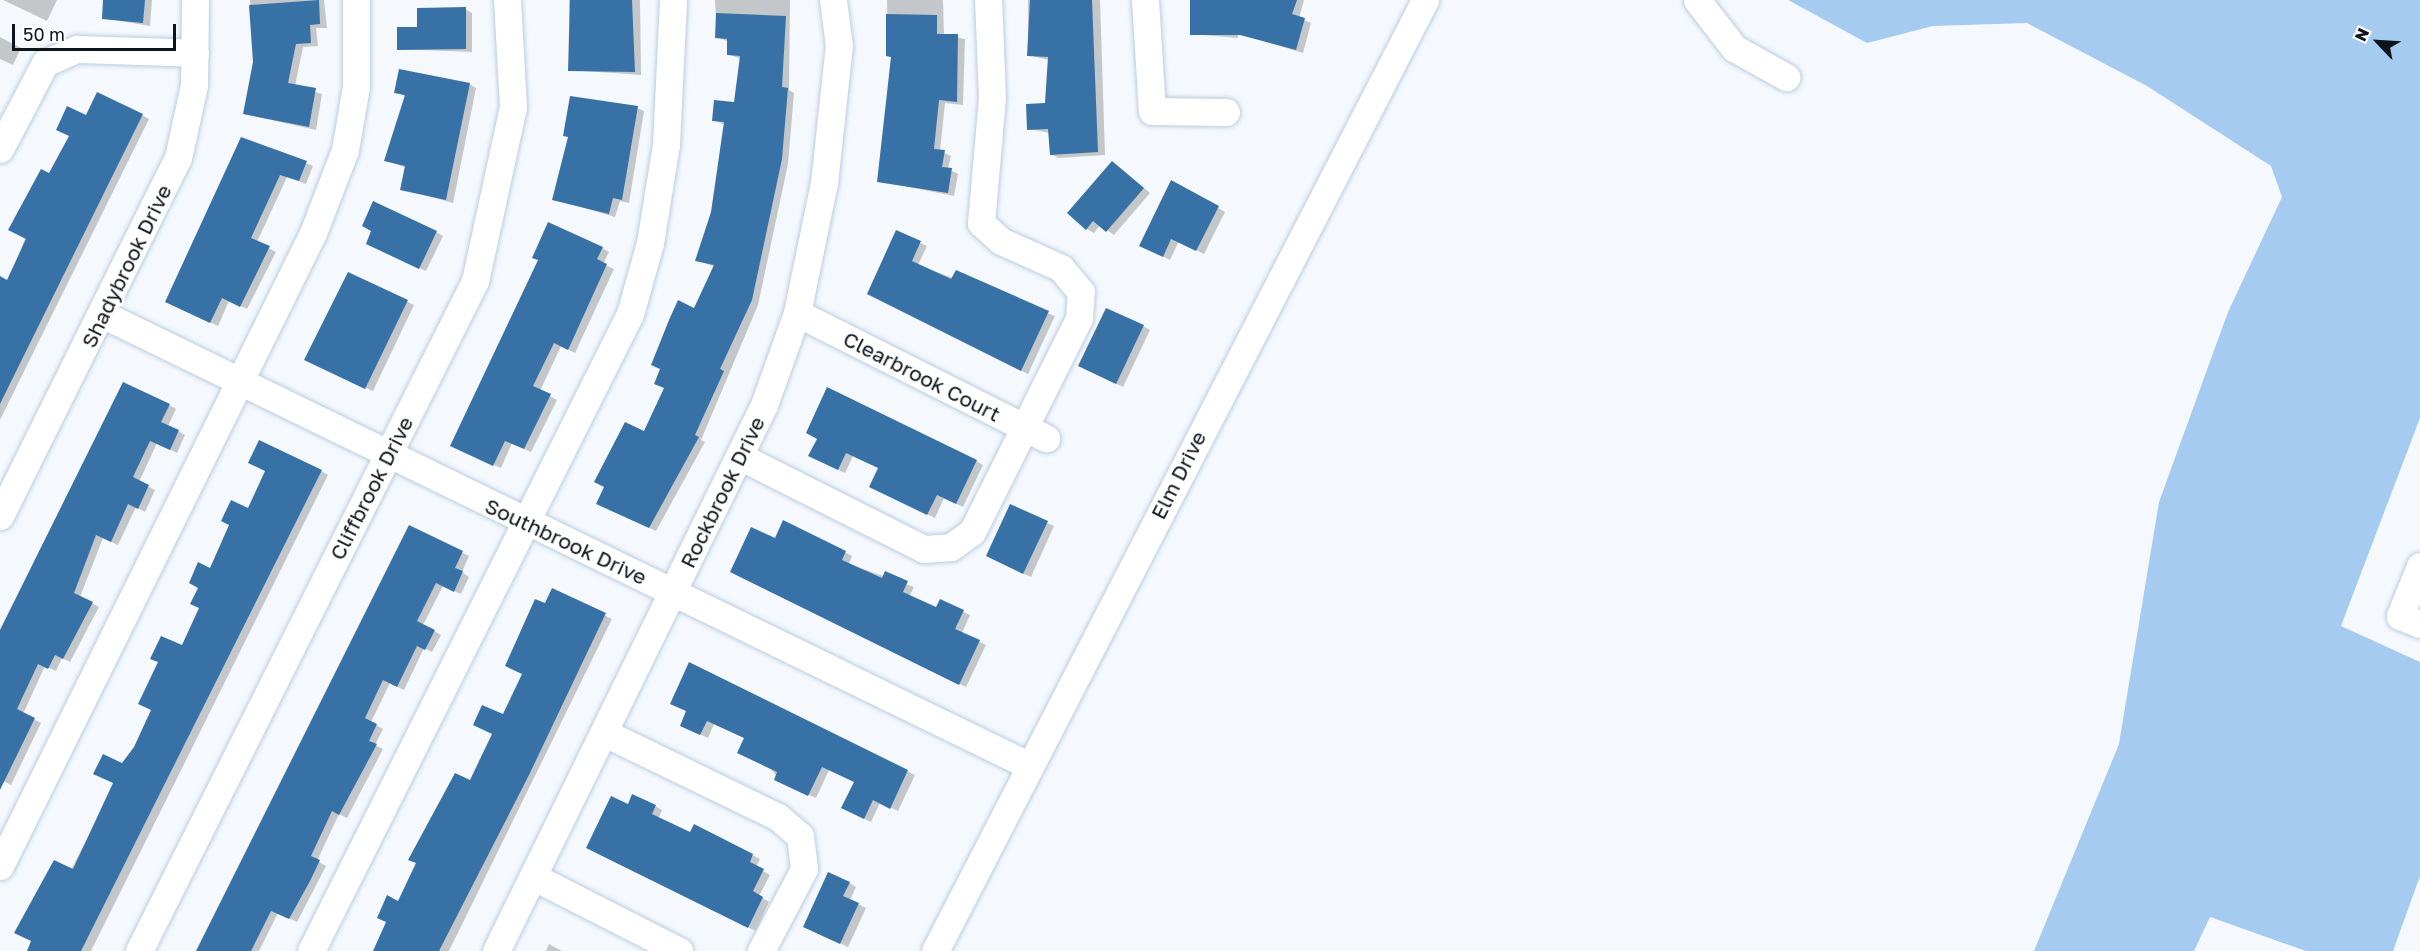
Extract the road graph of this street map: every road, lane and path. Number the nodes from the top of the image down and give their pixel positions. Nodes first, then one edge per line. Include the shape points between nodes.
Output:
1 (195, 0) edge
2 (356, 0) edge
3 (507, 0) edge
4 (674, 0) edge
5 (833, 0) edge
6 (988, 0) edge
7 (1145, 0) edge
8 (1425, 0) edge
9 (1697, 0) edge
10 (195, 53) junction
11 (1786, 77) dead end
12 (1226, 112) dead end
13 (0, 149) edge
14 (797, 313) junction
15 (102, 314) junction
16 (241, 383) junction
17 (1035, 433) junction
18 (387, 456) junction
19 (739, 456) junction
20 (0, 516) edge
21 (528, 523) junction
22 (2420, 566) edge
23 (673, 591) junction
24 (2410, 620) edge
25 (604, 733) junction
26 (1030, 766) junction
27 (0, 866) edge
28 (534, 877) junction
29 (139, 951) edge
30 (311, 951) edge
31 (496, 951) edge
32 (679, 951) edge
33 (761, 951) edge
34 (935, 951) edge

1 - 10 street, Shadybrook Drive
2 - 16 street via 356,86 345,150 313,233
3 - 18 street, Cliffbrook Drive via 513,106 475,281
4 - 21 street via 666,144 650,243 630,314
5 - 14 street, Rockbrook Drive via 838,46 824,183
6 - 17 street via 992,98 981,223 1001,241 1061,268 1081,292 1079,318
7 - 12 street via 1152,111
8 - 26 street, Elm Drive
9 - 11 street via 1734,48
10 - 13 street via 77,49 45,63
10 - 15 street, Shadybrook Drive via 178,158
14 - 17 street, Clearbrook Court
14 - 19 street, Rockbrook Drive
15 - 16 street, Southbrook Drive
15 - 20 street, Shadybrook Drive
16 - 18 street, Southbrook Drive
16 - 27 street
17 - 19 street via 972,532 951,547 924,549
18 - 21 street, Southbrook Drive
18 - 29 street, Cliffbrook Drive
19 - 23 street, Rockbrook Drive
21 - 23 street, Southbrook Drive
21 - 30 street
22 - 24 street
23 - 25 street, Rockbrook Drive
23 - 26 street, Southbrook Drive
25 - 28 street, Rockbrook Drive
25 - 33 street via 778,817 800,836 804,869
26 - 34 street, Elm Drive
28 - 31 street, Rockbrook Drive
28 - 32 street

